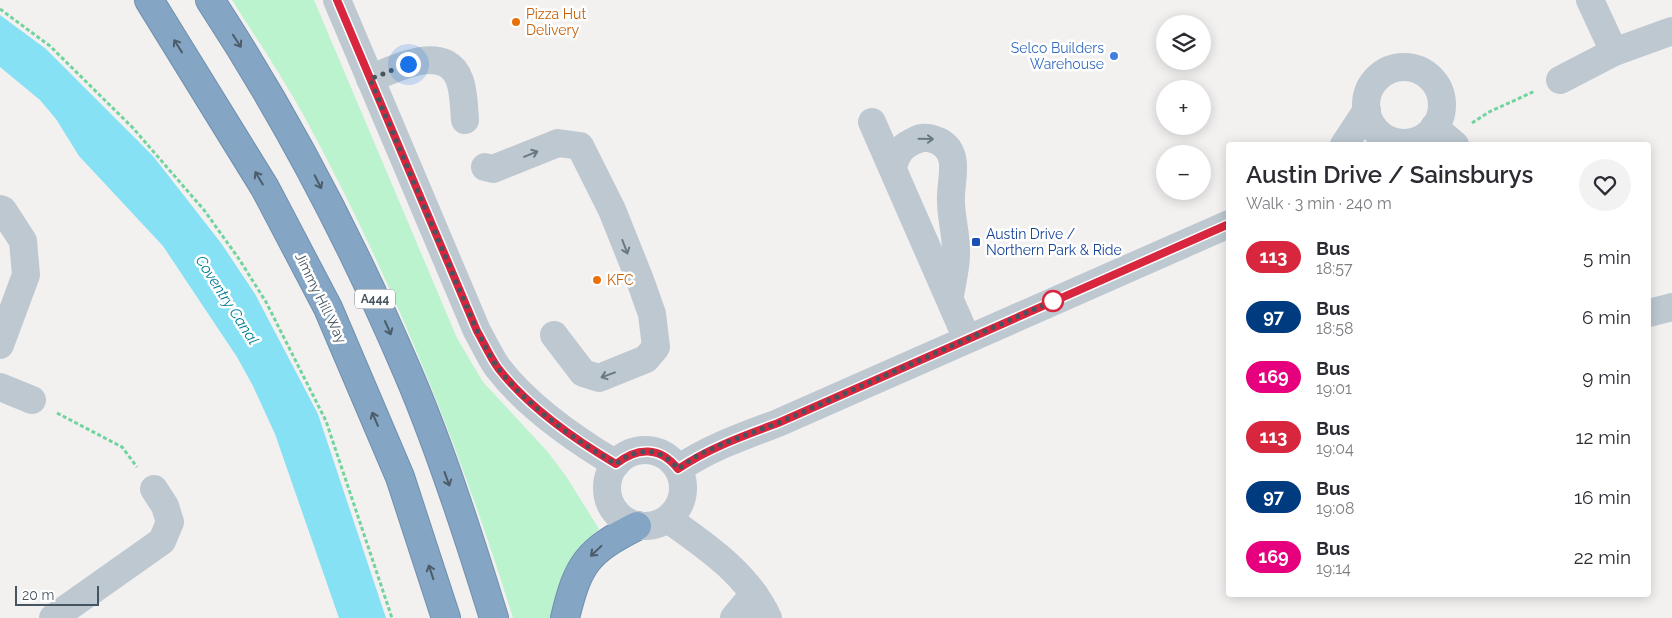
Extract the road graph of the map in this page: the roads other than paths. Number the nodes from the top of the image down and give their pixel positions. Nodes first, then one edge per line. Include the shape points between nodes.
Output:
1 (149, 0) edge
2 (210, 0) edge
3 (337, 0) edge
4 (1591, 2) edge
5 (1672, 31) edge
6 (1614, 52) junction
7 (370, 79) junction
8 (1560, 80) road end
9 (1367, 110) junction
10 (465, 120) dead end
11 (872, 122) dead end
12 (1446, 137) edge
13 (1346, 142) edge
14 (1397, 142) edge
15 (1409, 142) edge
16 (485, 167) dead end
17 (893, 167) junction
18 (2, 209) edge
19 (1226, 225) edge
20 (950, 297) junction
21 (1672, 307) edge
22 (1651, 312) edge
23 (554, 335) dead end
24 (967, 339) junction
25 (0, 345) edge
26 (0, 388) edge
27 (32, 400) road end
28 (616, 464) junction
29 (678, 469) junction
30 (154, 490) dead end
31 (668, 519) junction
32 (637, 526) junction
33 (754, 594) junction
34 (53, 618) edge
35 (446, 618) edge
36 (494, 618) edge
37 (565, 618) edge
38 (734, 618) edge
39 (768, 618) edge

35 -> 1 highway, Jimmy Hill Way via 400,477 328,308 265,188
2 -> 36 highway, A444 via 292,132 354,253 409,374
3 - 7 street
4 - 6 street
5 - 6 street
6 - 8 street
7 - 10 street via 420,60 436,60 450,67 459,78
7 - 28 street via 477,331 498,368 536,406 584,444
9 - 12 street via 1368,94 1377,79 1391,69 1410,67 1430,77 1439,91
9 - 13 street
9 - 14 street via 1370,122 1379,133
11 - 17 street
12 - 15 street
16 -> 23 street via 493,169 558,143 580,146 612,210 640,280 652,314 656,347 646,359 599,378 583,373
17 - 20 street
17 -> 20 street via 897,153 906,144 921,138 932,138 942,143 952,156 951,196 956,254
18 - 25 street via 23,241 26,275
19 - 24 street
20 - 24 street
21 - 22 street
24 - 29 street via 698,455
26 - 27 street
28 - 29 street via 626,455 651,451 661,454
28 - 32 street via 607,484 608,498 614,511
29 - 31 street via 683,487 681,500
30 - 34 street via 165,506 170,522 162,541
31 - 32 street via 652,526
31 - 33 street via 710,550
32 -> 37 highway via 598,548 585,562
33 - 38 street
33 - 39 street

